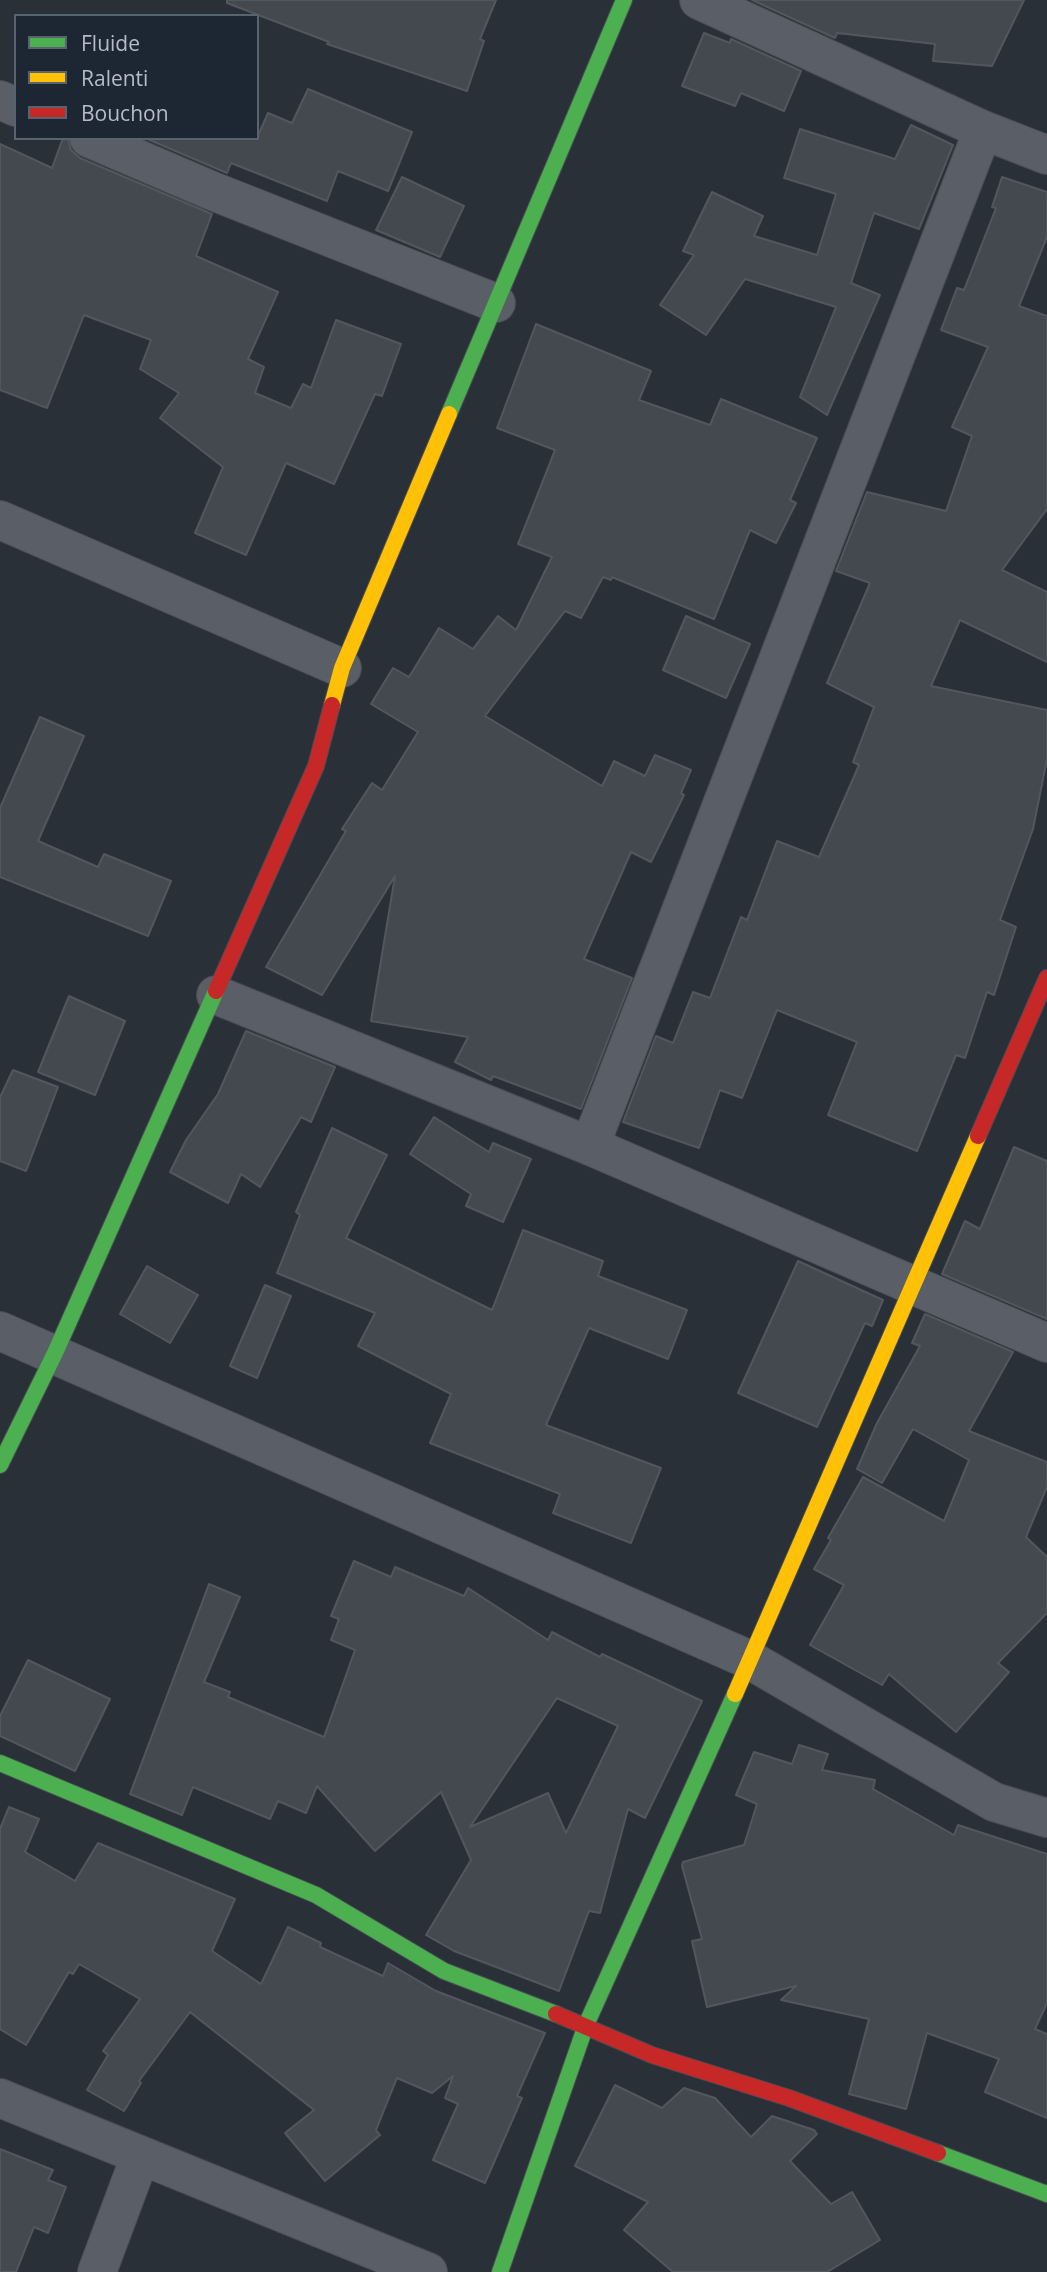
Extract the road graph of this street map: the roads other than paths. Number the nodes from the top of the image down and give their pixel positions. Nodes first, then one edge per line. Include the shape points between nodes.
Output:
1 (624, 0) edge
2 (699, 0) edge
3 (983, 130) junction
4 (94, 140) edge
5 (1047, 155) edge
6 (496, 303) junction
7 (0, 520) edge
8 (342, 668) junction
9 (1046, 982) edge
10 (216, 995) junction
11 (590, 1146) junction
12 (914, 1283) junction
13 (0, 1331) edge
14 (1047, 1343) edge
15 (55, 1353) junction
16 (0, 1465) edge
17 (750, 1660) junction
18 (0, 1763) edge
19 (1047, 1818) edge
20 (586, 2025) junction
21 (0, 2098) edge
22 (140, 2157) junction
23 (1047, 2194) edge
24 (97, 2272) edge
25 (428, 2272) edge
26 (500, 2272) edge

1 - 6 street
2 - 3 street
3 - 5 street
3 - 11 street
4 - 6 street
6 - 8 street
7 - 8 street
8 - 10 street via 316,766
9 - 12 street
10 - 11 street
10 - 15 street
11 - 12 street
12 - 14 street
12 - 17 street
13 - 15 street
15 - 16 street
15 - 17 street
17 - 19 street via 994,1802
17 - 20 street
18 - 20 street via 316,1895 444,1971
20 - 23 street via 652,2055 789,2098
20 - 26 street
21 - 22 street
22 - 24 street
22 - 25 street

